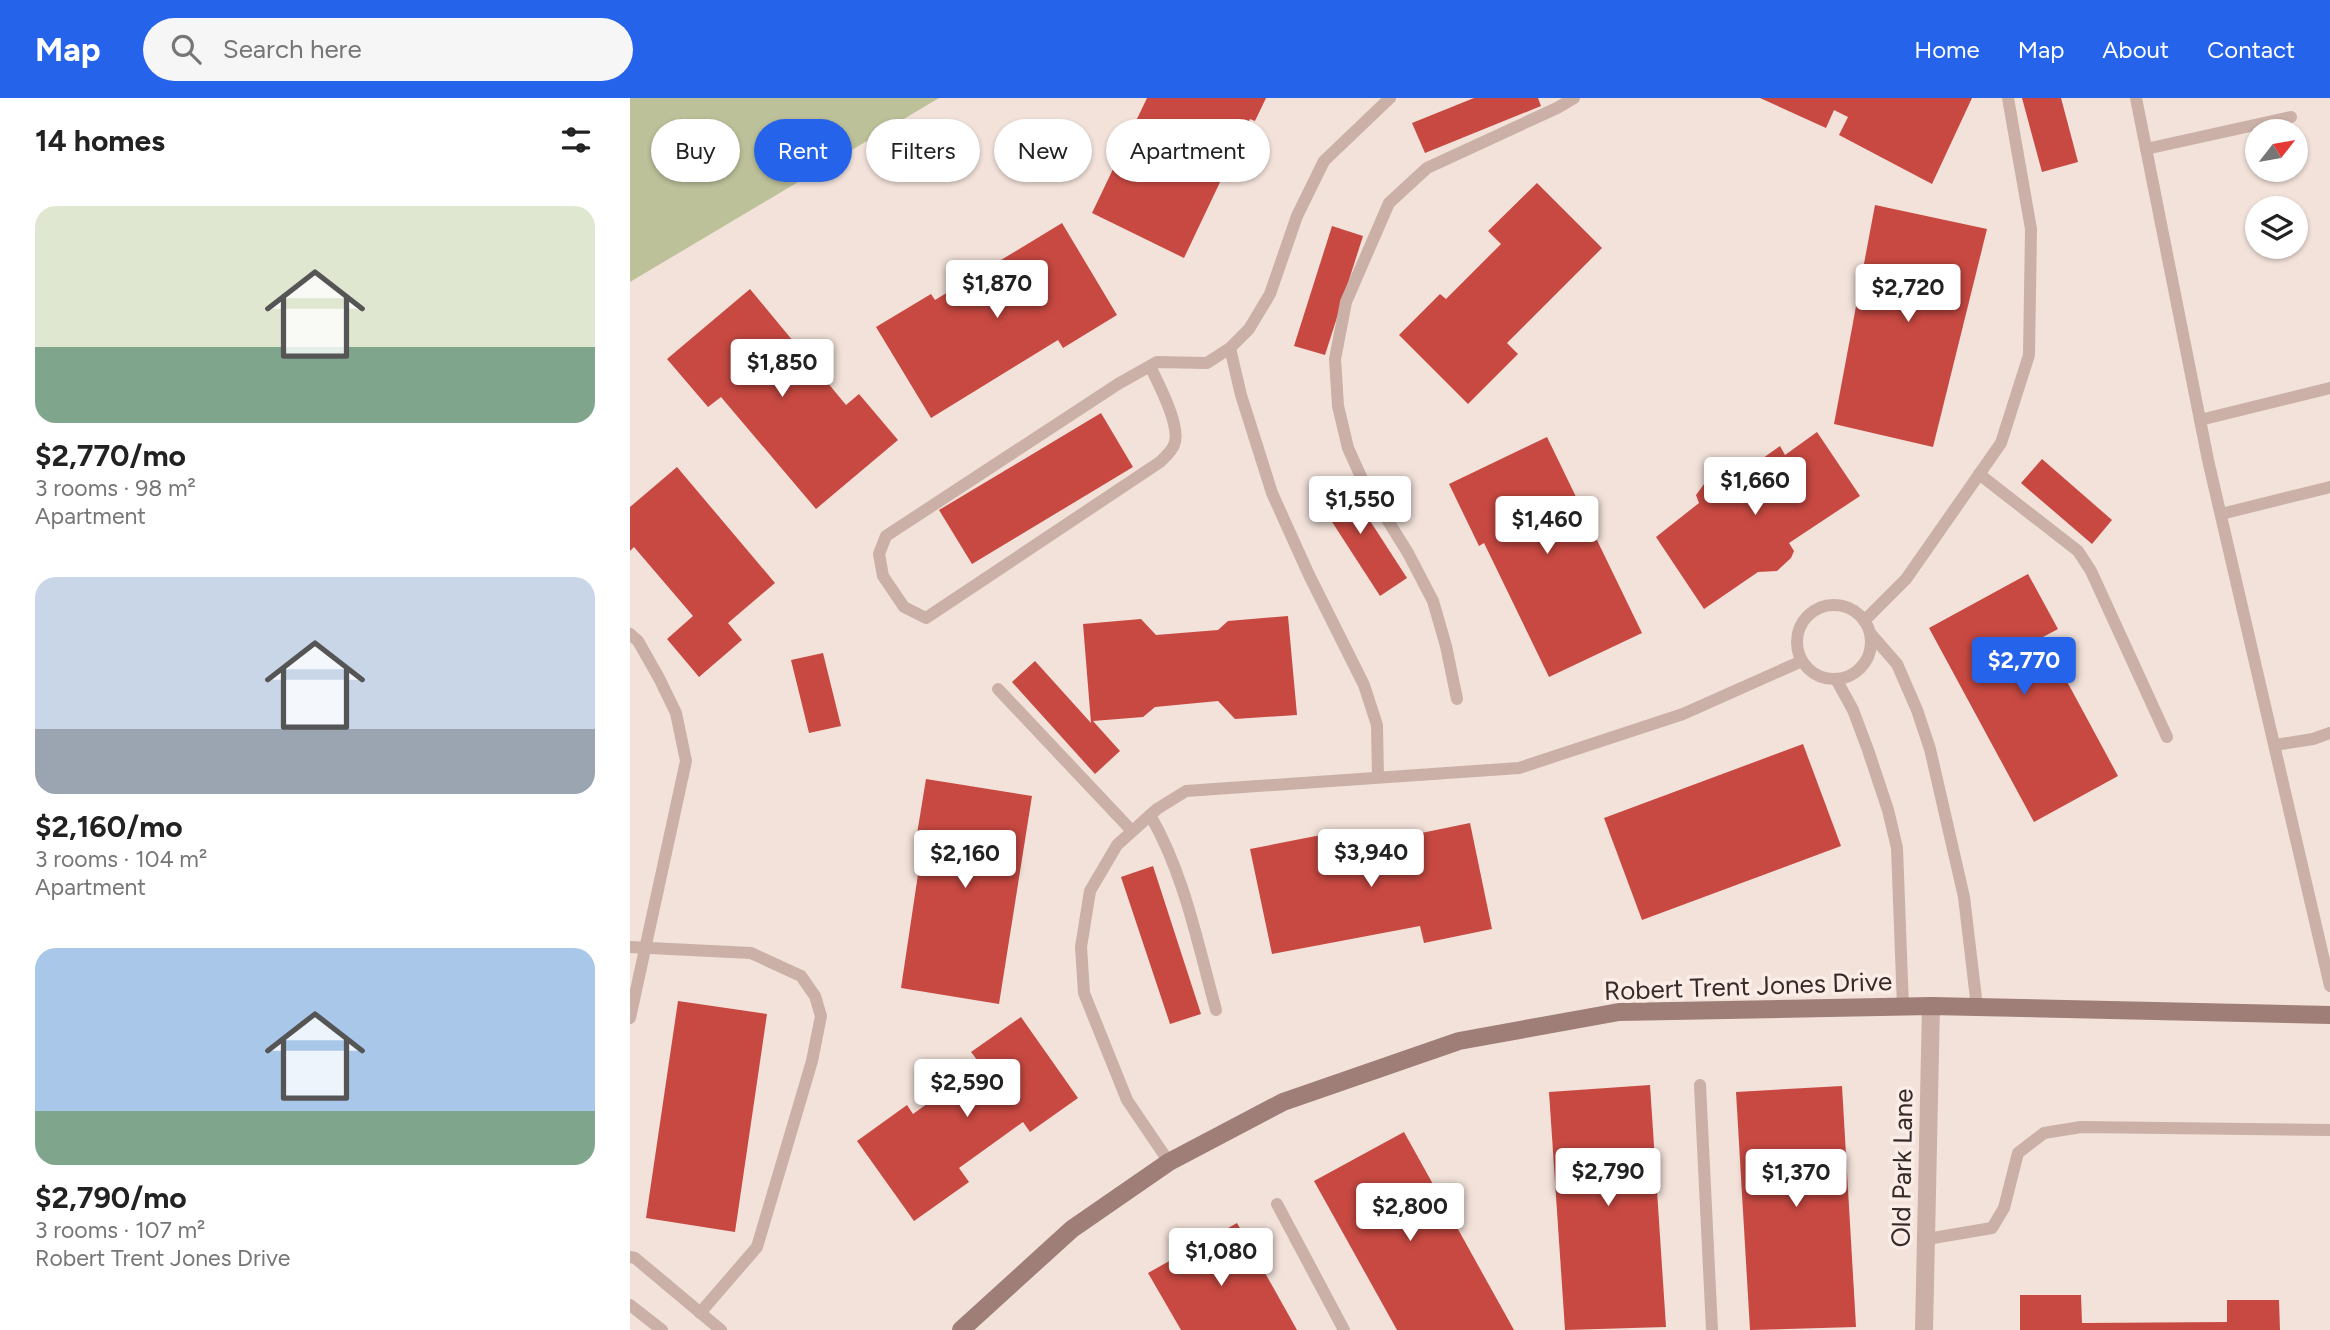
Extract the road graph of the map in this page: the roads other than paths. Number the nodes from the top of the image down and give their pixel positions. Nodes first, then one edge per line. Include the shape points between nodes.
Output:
1 (1390, 98) edge
2 (1573, 98) edge
3 (2008, 98) edge
4 (2136, 98) edge
5 (2291, 117) dead end
6 (2146, 149) junction
7 (1230, 348) junction
8 (1150, 366) junction
9 (2330, 388) edge
10 (2200, 420) junction
11 (1979, 474) junction
12 (2330, 487) edge
13 (2221, 514) junction
14 (1867, 627) junction
15 (630, 634) edge
16 (1802, 661) junction
17 (1836, 679) junction
18 (998, 689) dead end
19 (1457, 699) dead end
20 (2330, 733) edge
21 (2167, 737) dead end
22 (2275, 744) junction
23 (1378, 777) junction
24 (1150, 815) junction
25 (1132, 831) junction
26 (630, 947) edge
27 (645, 949) junction
28 (2330, 986) edge
29 (1931, 1006) junction
30 (1903, 1007) junction
31 (1977, 1007) junction
32 (1216, 1010) dead end
33 (2330, 1015) edge
34 (630, 1018) edge
35 (1700, 1085) dead end
36 (2330, 1130) edge
37 (1169, 1162) junction
38 (1277, 1204) dead end
39 (1927, 1240) junction
40 (630, 1257) edge
41 (630, 1305) edge
42 (700, 1313) junction
43 (662, 1330) edge
44 (720, 1330) edge
45 (961, 1330) edge
46 (1344, 1330) edge
47 (1712, 1330) edge
48 (1924, 1330) edge

1 - 7 lane via 1324,161 1297,216 1270,295 1249,329
2 - 19 lane via 1427,168 1389,203 1346,302 1337,347 1338,406 1348,448 1433,601
3 - 11 lane via 2031,229 2029,355 2001,443
4 - 6 lane
5 - 6 lane
6 - 10 lane
7 - 8 lane via 1207,363 1157,362
7 - 23 lane via 1272,493 1364,685 1377,725
8 - 8 lane via 886,536 879,554 883,576 904,607 926,618 1160,462 1175,444 1175,430
9 - 10 lane
10 - 13 lane
11 - 14 lane
11 - 21 lane via 2078,551
12 - 13 lane
13 - 22 lane
14 - 16 lane via 1849,607 1818,607 1798,631
14 - 17 lane via 1871,646 1867,659 1849,676
14 - 31 lane via 1897,664 1930,749 1964,897
15 - 27 lane via 676,713 686,761
16 - 17 lane via 1817,675
16 - 23 lane via 1684,714 1519,768
17 - 30 lane via 1868,750 1897,848
18 - 25 lane
20 - 22 lane
22 - 28 lane
23 - 24 lane via 1186,791
24 - 25 lane
24 - 32 lane via 1182,891
25 - 37 lane via 1117,845 1090,891 1081,947 1084,993 1127,1100
26 - 27 lane
27 - 34 lane
27 - 42 lane via 751,953 801,976 815,996 821,1016 757,1247
29 - 30 street, Robert Trent Jones Drive
29 - 31 street, Robert Trent Jones Drive
29 - 39 street, Old Park Lane
30 - 37 street, Robert Trent Jones Drive via 1619,1012 1459,1041 1283,1102
31 - 33 street, Robert Trent Jones Drive
35 - 47 lane
36 - 39 lane via 2081,1127 2045,1133 2018,1153 2004,1208 1992,1228
37 - 45 street, Robert Trent Jones Drive via 1072,1229
38 - 46 lane
39 - 48 street, Old Park Lane
40 - 42 lane
41 - 43 lane
42 - 44 lane

